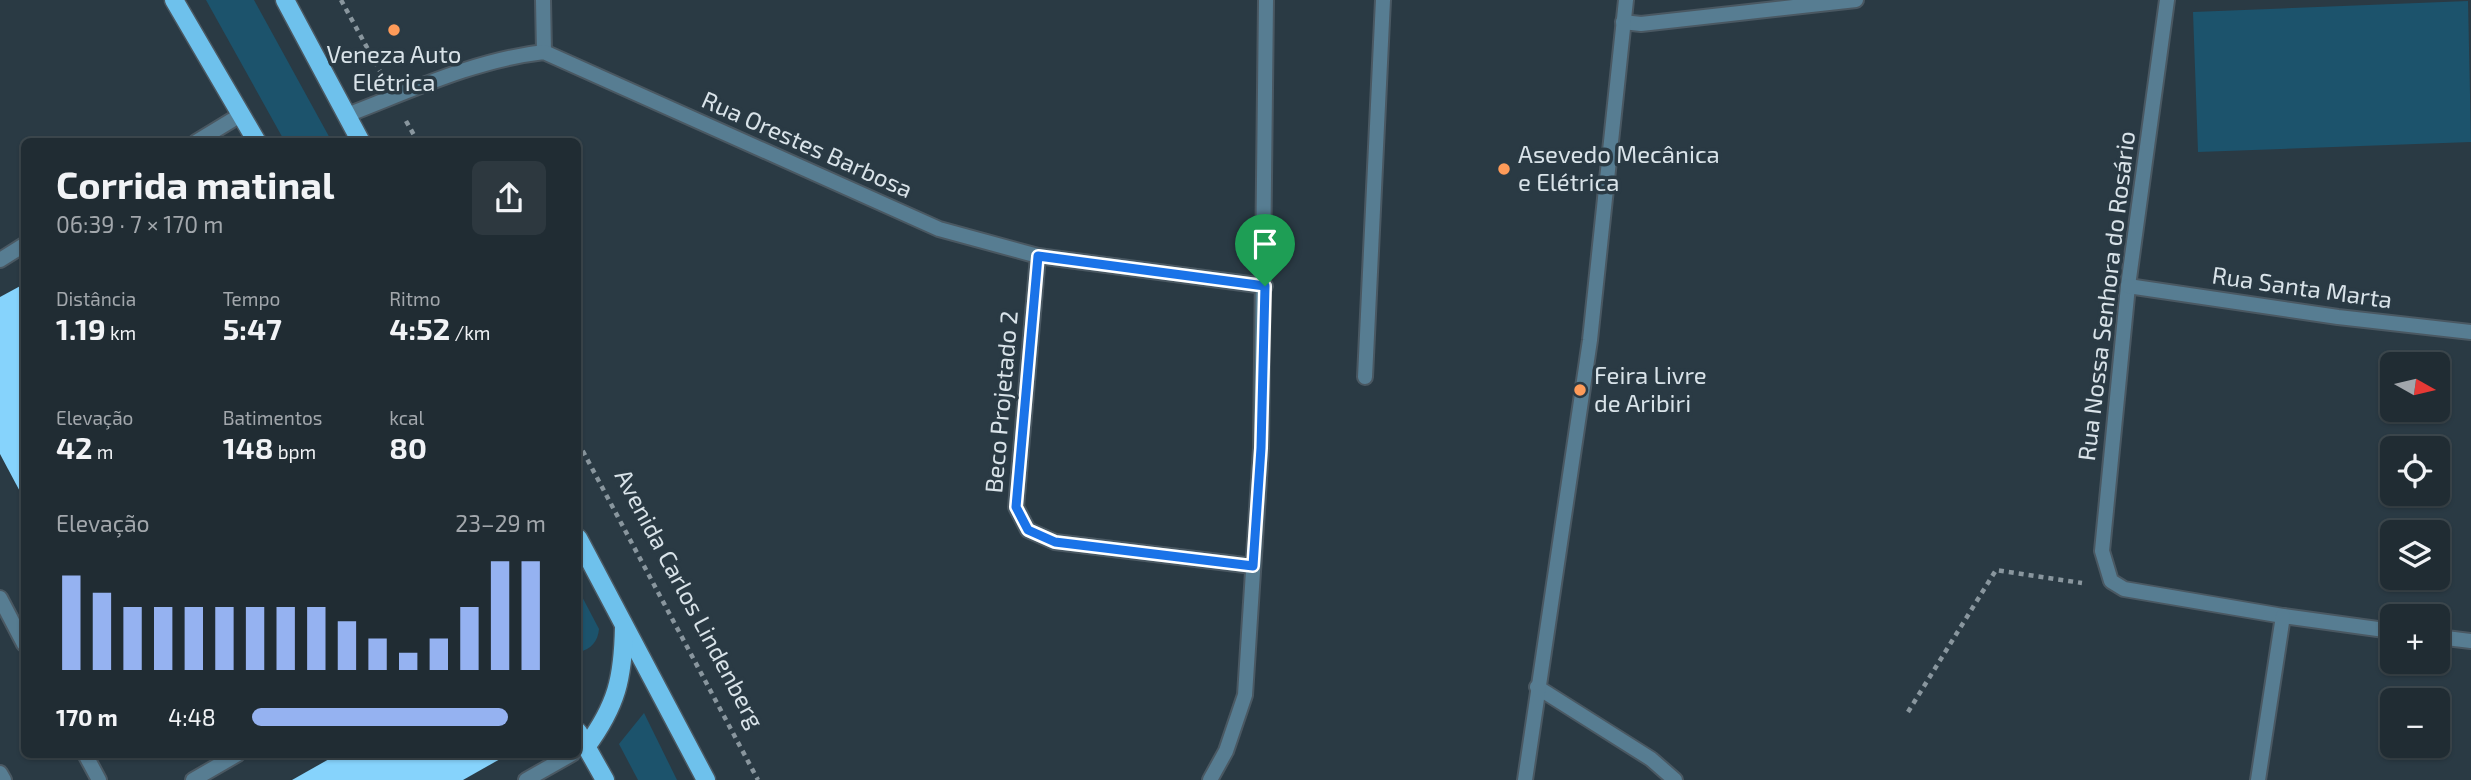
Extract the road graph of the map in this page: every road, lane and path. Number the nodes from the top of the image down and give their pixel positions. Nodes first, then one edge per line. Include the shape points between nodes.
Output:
1 (174, 0) edge
2 (285, 0) edge
3 (543, 0) edge
4 (1266, 0) edge
5 (1384, 0) edge
6 (1626, 0) edge
7 (2167, 0) edge
8 (1850, 1) edge
9 (1623, 22) junction
10 (544, 52) junction
11 (242, 114) junction
12 (347, 115) junction
13 (203, 138) edge
14 (255, 138) edge
15 (359, 138) edge
16 (21, 247) edge
17 (1038, 256) junction
18 (0, 260) edge
19 (1265, 286) junction
20 (2128, 286) junction
21 (2471, 332) edge
22 (1365, 377) dead end
23 (581, 448) edge
24 (581, 544) edge
25 (1253, 566) junction
26 (2124, 589) junction
27 (0, 598) edge
28 (2283, 616) junction
29 (624, 624) junction
30 (2380, 629) edge
31 (21, 637) edge
32 (2450, 638) edge
33 (2471, 641) edge
34 (1537, 687) junction
35 (1908, 712) dead end
36 (581, 743) edge
37 (581, 750) edge
38 (87, 758) edge
39 (231, 758) edge
40 (560, 758) edge
41 (0, 773) edge
42 (4, 780) edge
43 (99, 780) edge
44 (193, 780) edge
45 (526, 780) edge
46 (605, 780) edge
47 (706, 780) edge
48 (758, 780) edge
49 (1210, 780) edge
50 (1525, 780) edge
51 (1675, 780) edge
52 (2258, 780) edge

1 - 11 main road
2 - 12 main road
3 - 10 street
4 - 19 street
5 - 22 street
6 - 9 street
7 - 20 street, Rua Nossa Senhora do Rosário
8 - 9 street via 1641,24
9 - 34 street via 1590,340
10 - 12 street via 461,70
10 - 17 street, Rua Orestes Barbosa via 939,229
11 - 13 street
11 - 14 main road
12 - 15 main road
16 - 18 street
17 - 19 street, Rua Orestes Barbosa
17 - 25 street, Beco Projetado 2 via 1016,507 1028,530 1055,542
19 - 25 street
20 - 21 street, Rua Santa Marta
20 - 26 street, Rua Nossa Senhora do Rosário via 2102,551 2111,582
23 - 48 path, Avenida Carlos Lindenberg
24 - 29 main road
25 - 49 street via 1245,695 1226,751
26 - 28 street
26 - 35 path via 1996,570
27 - 31 street
28 - 30 street
28 - 52 street
29 - 36 main road via 623,670 615,699 605,721
29 - 47 main road
32 - 33 street
34 - 50 street
34 - 51 street via 1651,759
37 - 46 main road
38 - 43 street
39 - 44 street
40 - 45 street
41 - 42 street

